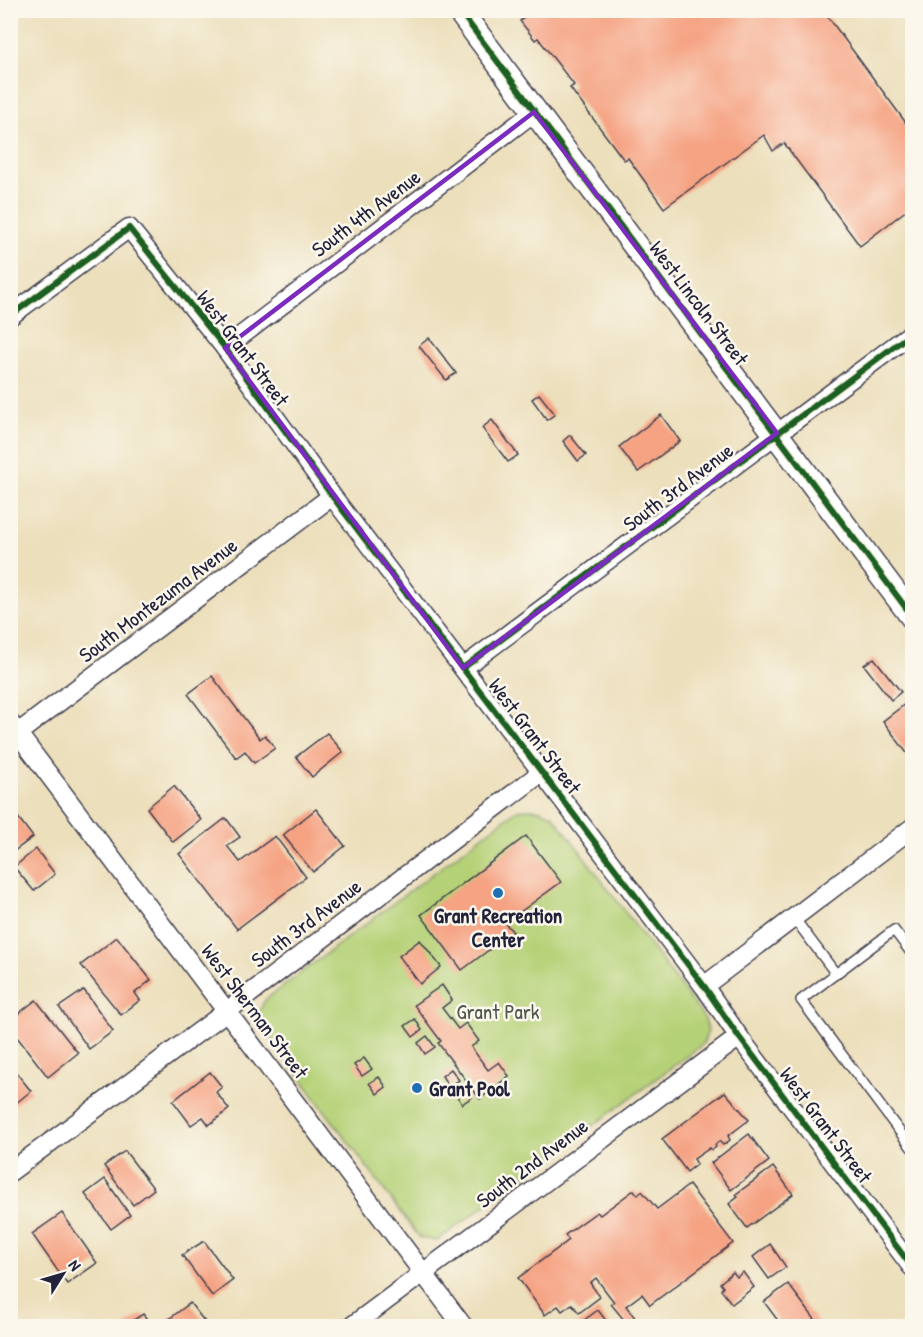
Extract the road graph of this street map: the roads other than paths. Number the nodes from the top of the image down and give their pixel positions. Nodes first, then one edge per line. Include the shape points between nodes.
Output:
1 (459, 10) edge
2 (534, 112) junction
3 (10, 316) edge
4 (912, 333) edge
5 (225, 348) junction
6 (777, 433) junction
7 (332, 496) junction
8 (912, 616) edge
9 (463, 668) junction
10 (13, 732) edge
11 (542, 772) junction
12 (912, 828) edge
13 (794, 918) junction
14 (912, 954) edge
15 (836, 974) junction
16 (704, 986) junction
17 (227, 1011) junction
18 (739, 1037) junction
19 (912, 1148) edge
20 (10, 1172) edge
21 (912, 1267) edge
22 (423, 1273) junction
23 (352, 1326) edge
24 (463, 1326) edge

1 - 2 main road, West Lincoln Street
2 - 5 street, South 4th Avenue
2 - 6 main road, West Lincoln Street
3 - 5 street, West Grant Street via 129,228
4 - 6 street, South 3rd Avenue
5 - 7 street, West Grant Street
6 - 8 main road, West Lincoln Street
6 - 9 street, South 3rd Avenue
7 - 9 street, West Grant Street
7 - 10 street, South Montezuma Avenue
9 - 11 street, West Grant Street
10 - 17 street, West Sherman Street
11 - 16 street, West Grant Street
11 - 17 street, South 3rd Avenue
12 - 13 street
13 - 15 lane
13 - 16 street
14 - 15 lane via 894,930
15 - 19 lane via 801,1000
16 - 18 street, West Grant Street
17 - 20 street, South 3rd Avenue
17 - 22 street, West Sherman Street
18 - 21 street, West Grant Street
18 - 22 street, South 2nd Avenue
22 - 23 street, South 2nd Avenue
22 - 24 street, West Sherman Street

